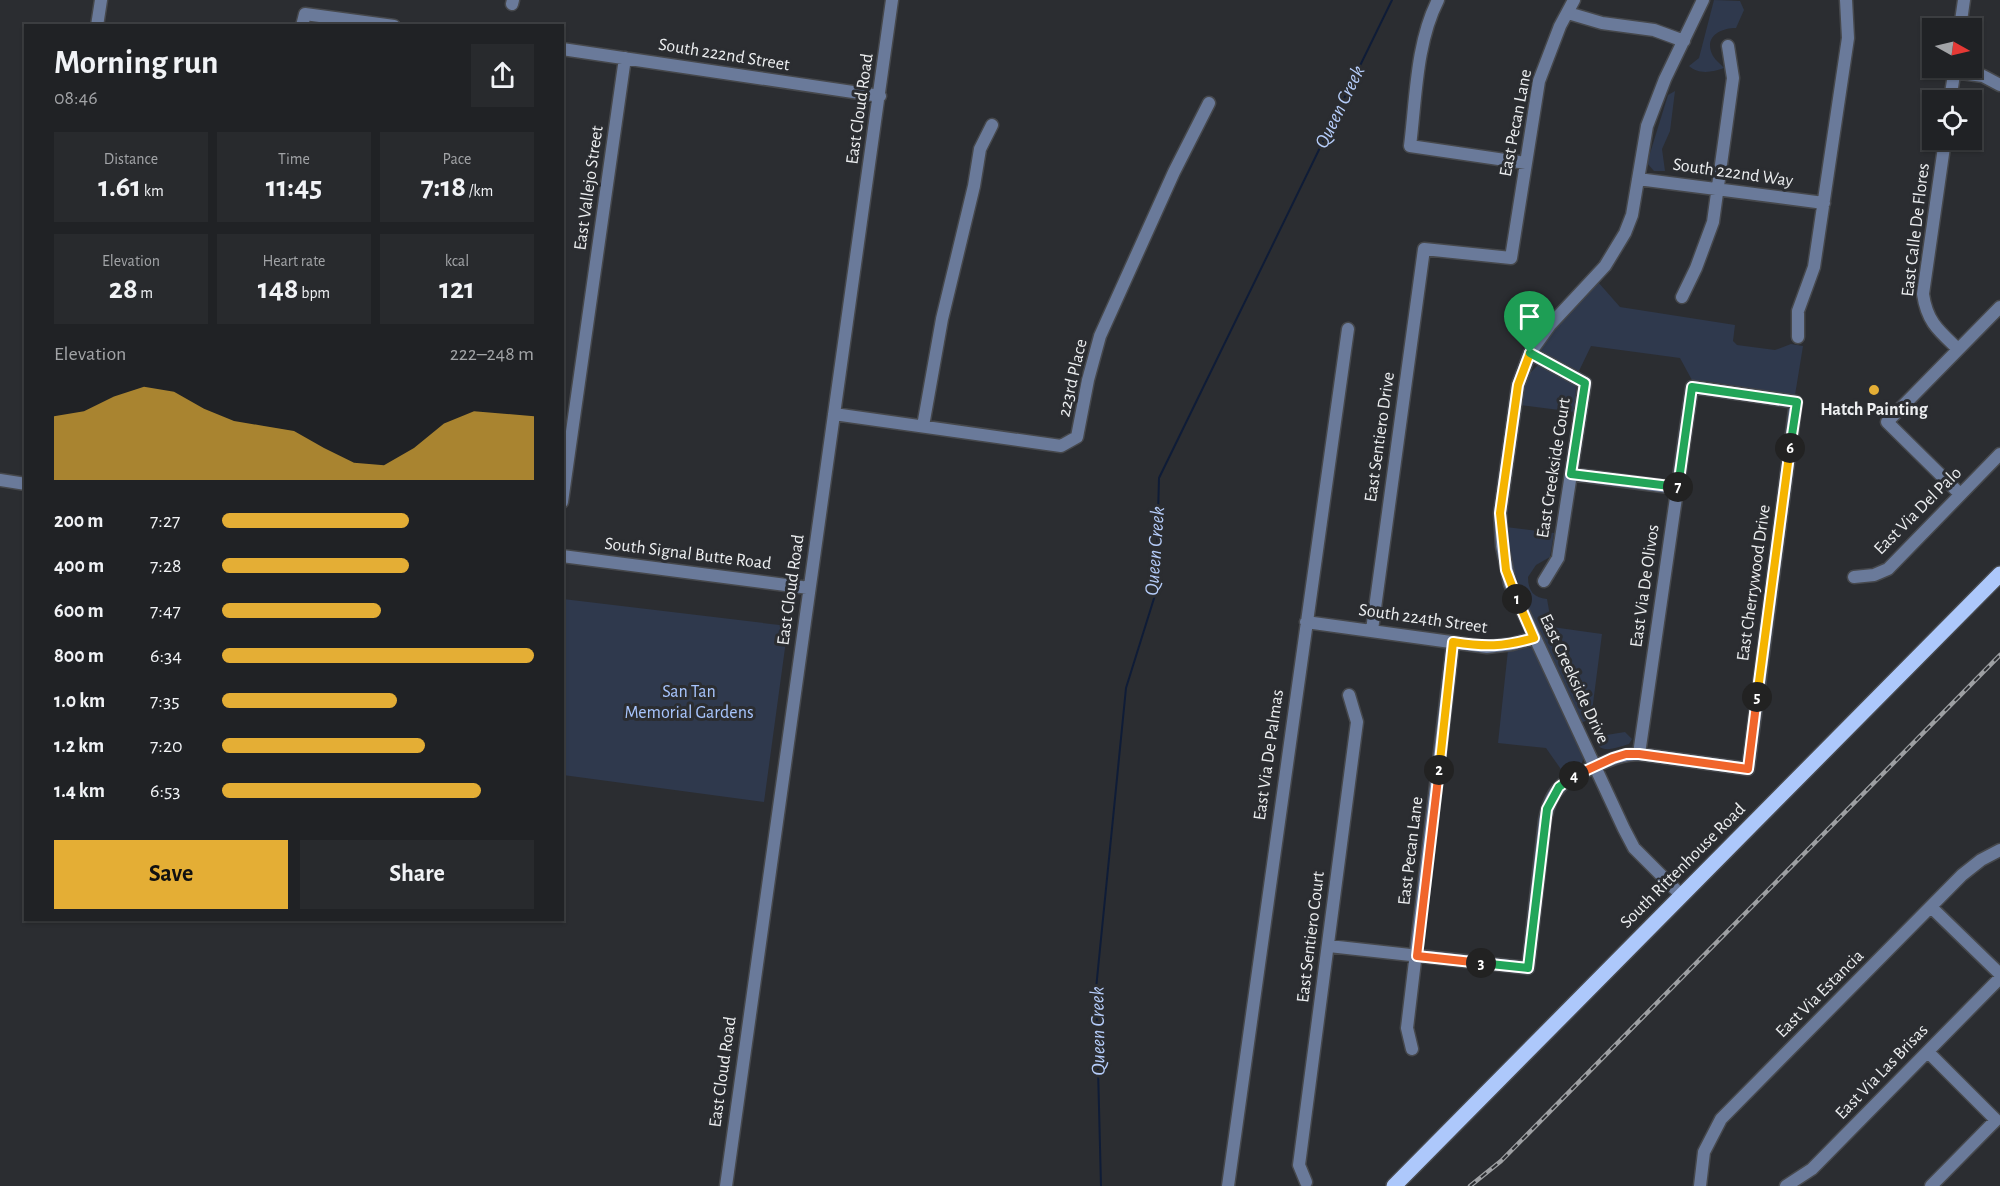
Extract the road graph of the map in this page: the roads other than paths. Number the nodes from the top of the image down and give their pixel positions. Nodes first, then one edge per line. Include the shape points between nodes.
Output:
1 (101, 0) edge
2 (892, 0) edge
3 (1438, 0) edge
4 (1574, 0) edge
5 (1703, 0) edge
6 (1846, 0) edge
7 (1964, 0) edge
8 (1568, 13) junction
9 (1961, 18) edge
10 (303, 20) edge
11 (97, 24) edge
12 (364, 24) edge
13 (1683, 41) junction
14 (1728, 46) dead end
15 (564, 49) edge
16 (625, 58) junction
17 (1982, 76) edge
18 (2000, 85) edge
19 (880, 96) junction
20 (1209, 103) dead end
21 (992, 125) dead end
22 (1944, 150) edge
23 (1526, 163) junction
24 (1638, 179) junction
25 (1718, 189) junction
26 (1824, 203) junction
27 (1424, 249) joint
28 (1682, 297) dead end
29 (2000, 307) edge
30 (1348, 329) dead end
31 (1798, 337) dead end
32 (1958, 349) junction
33 (1530, 353) junction
34 (1797, 402) joint
35 (834, 414) junction
36 (923, 426) junction
37 (2000, 454) edge
38 (1571, 474) junction
39 (0, 480) edge
40 (24, 484) edge
41 (564, 488) edge
42 (1677, 488) junction
43 (1960, 494) junction
44 (564, 556) edge
45 (2000, 574) edge
46 (1854, 577) dead end
47 (1544, 581) dead end
48 (809, 588) junction
49 (1306, 622) junction
50 (1372, 630) junction
51 (1534, 638) junction
52 (1453, 642) junction
53 (1349, 695) dead end
54 (1639, 754) junction
55 (1595, 766) junction
56 (2000, 849) edge
57 (1681, 895) junction
58 (1931, 907) junction
59 (1329, 946) junction
60 (1417, 956) junction
61 (2000, 974) edge
62 (2000, 978) edge
63 (1412, 1049) dead end
64 (1928, 1052) junction
65 (1306, 1182) dead end
66 (726, 1186) edge
67 (1228, 1186) edge
68 (1394, 1186) edge
69 (1700, 1186) edge
70 (1786, 1186) edge
71 (1931, 1186) edge

1 - 11 street
2 - 19 street, East Cloud Road
3 - 23 street via 1420,64 1410,146
4 - 8 street, East Pecan Lane
5 - 13 street, East Creekside Drive
6 - 26 street via 1848,38
7 - 9 street
8 - 13 street via 1602,23 1654,30
8 - 23 street, East Pecan Lane via 1539,81
10 - 12 street
13 - 24 street, East Creekside Drive via 1653,110
14 - 25 street via 1733,78
15 - 16 street, South 222nd Street
16 - 19 street, South 222nd Street
16 - 41 street, East Vallejo Street
17 - 18 street
19 - 35 street, East Cloud Road
20 - 36 street, 223rd Place via 1100,336 1077,437 1061,446
21 - 36 street via 980,149
22 - 32 street, East Calle De Flores via 1923,294 1931,320
23 - 27 street, East Pecan Lane via 1511,258
24 - 25 street, South 222nd Way
24 - 33 street, East Creekside Drive via 1632,215 1616,250
25 - 26 street, South 222nd Way
25 - 28 street via 1713,222
26 - 31 street via 1814,267 1798,311
27 - 50 street, East Sentiero Drive
29 - 32 street
30 - 49 street, East Via De Palmas
32 - 43 street via 1887,422
33 - 38 street, East Creekside Court via 1585,383
33 - 51 street, East Creekside Drive via 1518,385 1500,525 1510,584
34 - 42 street, East Via De Olivos via 1692,387
34 - 54 street, East Cherrywood Drive via 1748,769
35 - 36 street, 223rd Place
35 - 48 street, East Cloud Road
37 - 43 street, East Via Del Palo
38 - 42 street
38 - 47 street, East Creekside Court via 1558,558
39 - 40 street
42 - 54 street, East Via De Olivos
43 - 46 street, East Via Del Palo via 1888,569
44 - 48 street, South Signal Butte Road
45 - 57 main road, South Rittenhouse Road
48 - 66 street, East Cloud Road
49 - 50 street, South 224th Street
49 - 67 street, East Via De Palmas
50 - 52 street, South 224th Street
51 - 52 street, South 224th Street via 1495,647
51 - 55 street, East Creekside Drive
52 - 60 street, East Pecan Lane
53 - 59 street, East Sentiero Court via 1357,722
54 - 55 street via 1626,754
55 - 57 street, East Creekside Drive via 1630,841
55 - 60 street via 1563,783 1547,809 1528,968
56 - 58 street, East Via Estancia via 1971,868
57 - 68 main road, South Rittenhouse Road
58 - 61 street
58 - 69 street, East Via Estancia via 1721,1119 1704,1152
59 - 60 street
59 - 65 street, East Sentiero Court via 1299,1165
60 - 63 street, East Pecan Lane via 1407,1028
62 - 64 street, East Via Las Brisas
64 - 70 street, East Via Las Brisas via 1812,1169
64 - 71 street via 1996,1120

